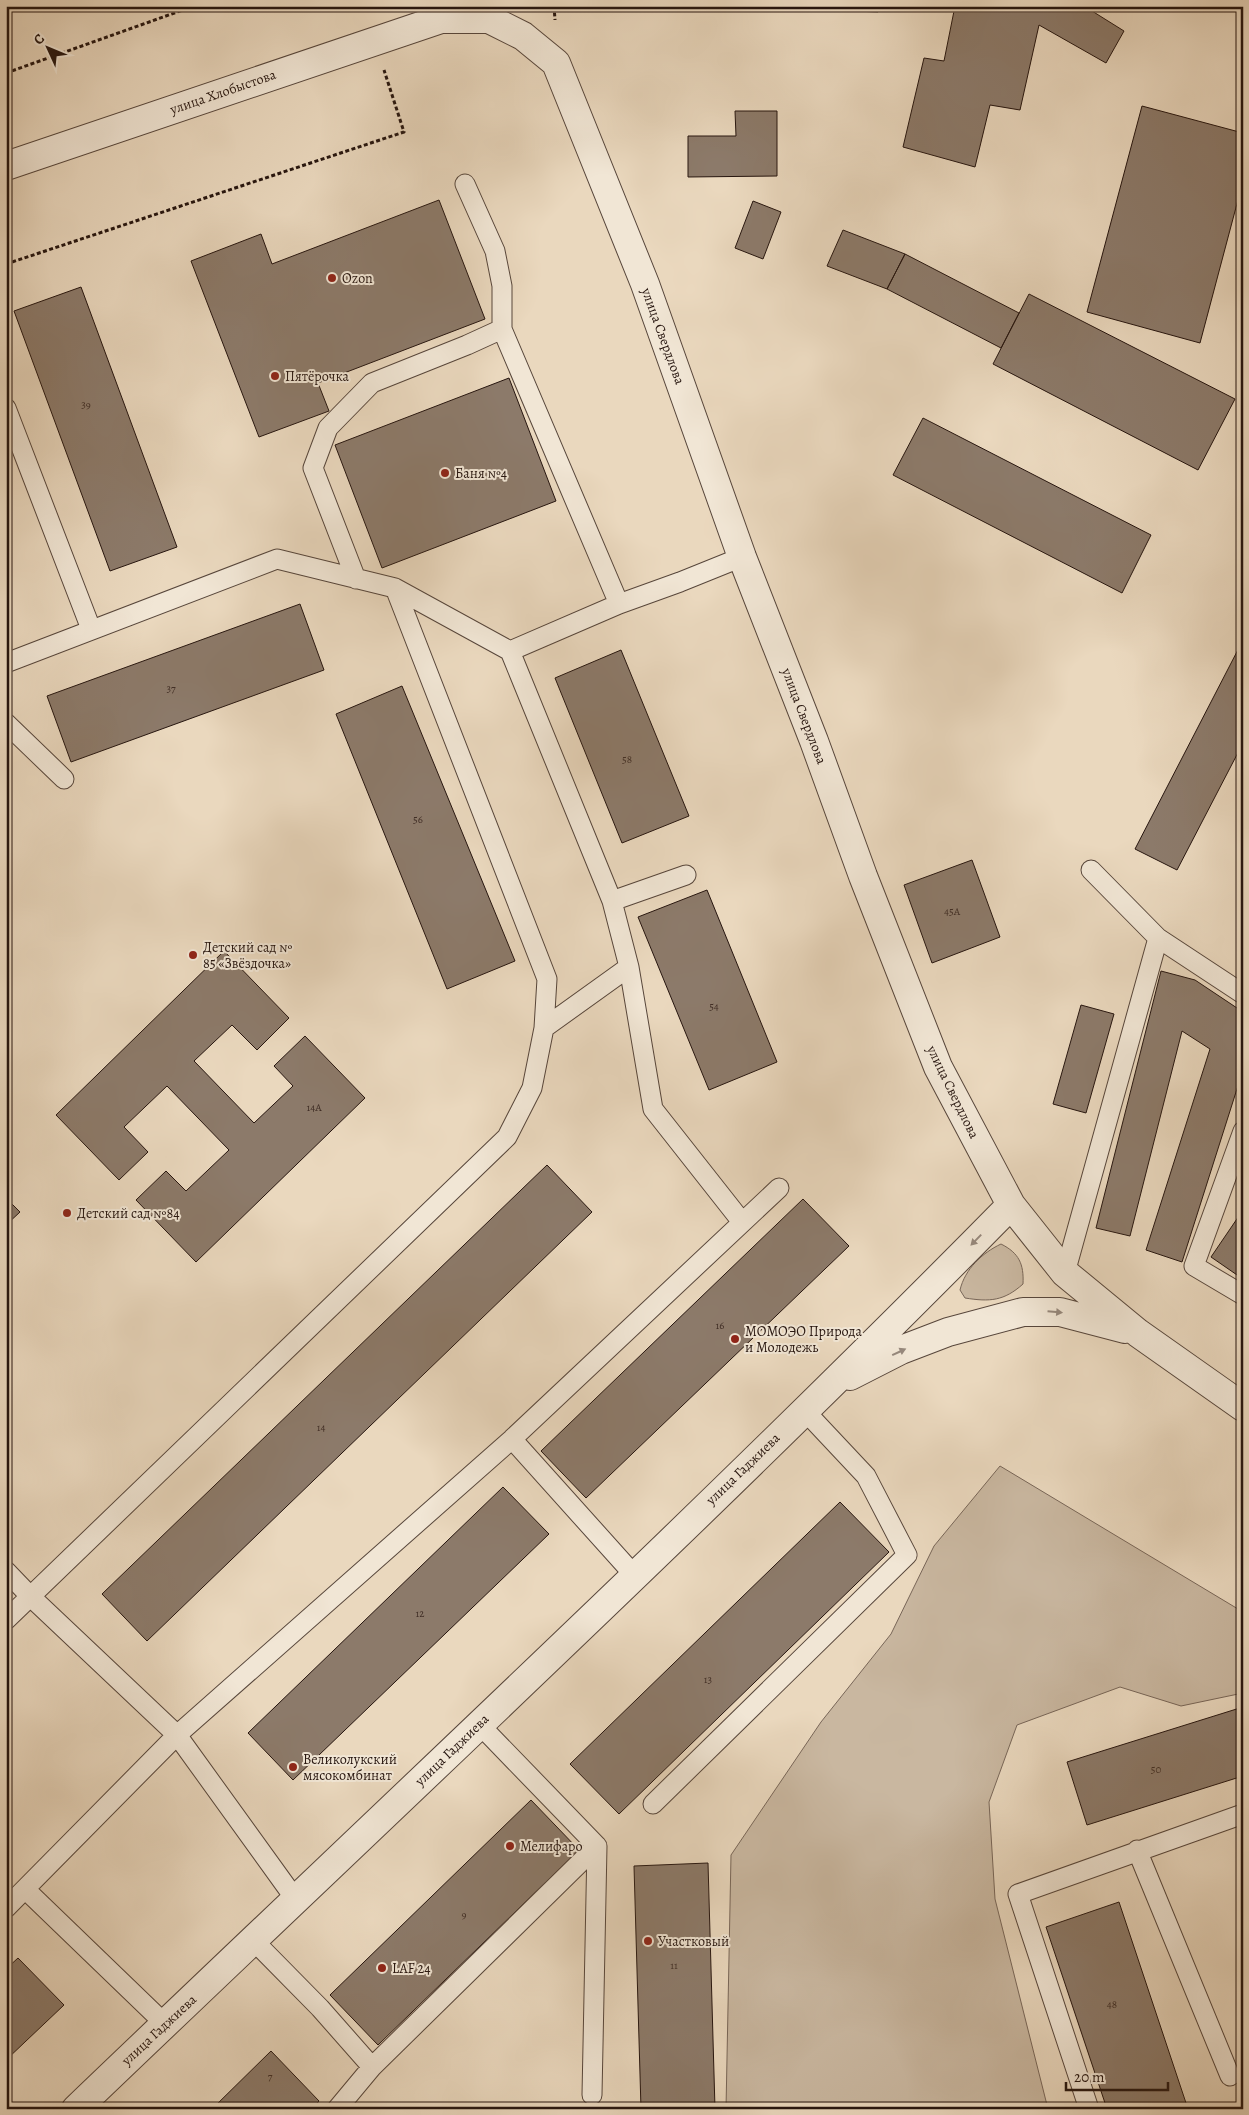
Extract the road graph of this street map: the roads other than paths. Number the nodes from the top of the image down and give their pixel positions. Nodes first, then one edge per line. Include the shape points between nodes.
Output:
1 (438, 13) edge
2 (6, 166) edge
3 (465, 184) dead end
4 (502, 329) junction
5 (6, 408) edge
6 (742, 557) junction
7 (356, 579) junction
8 (395, 588) junction
9 (619, 604) junction
10 (91, 629) junction
11 (510, 651) junction
12 (6, 663) edge
13 (6, 723) edge
14 (64, 779) dead end
15 (1091, 870) dead end
16 (686, 875) dead end
17 (612, 901) junction
18 (1158, 938) junction
19 (629, 967) junction
20 (1243, 994) edge
21 (544, 1028) junction
22 (1243, 1131) edge
23 (779, 1188) dead end
24 (1011, 1205) junction
25 (742, 1222) junction
26 (1065, 1273) junction
27 (1243, 1295) edge
28 (1138, 1333) junction
29 (824, 1389) junction
30 (1243, 1407) edge
31 (804, 1410) junction
32 (512, 1439) junction
33 (6, 1571) edge
34 (635, 1576) junction
35 (31, 1597) junction
36 (6, 1620) edge
37 (479, 1724) junction
38 (177, 1735) junction
39 (653, 1804) dead end
40 (1243, 1814) edge
41 (598, 1846) junction
42 (1137, 1850) junction
43 (24, 1889) junction
44 (296, 1900) junction
45 (6, 1908) edge
46 (254, 1940) junction
47 (165, 2024) junction
48 (372, 2067) junction
49 (1230, 2076) dead end
50 (592, 2095) dead end
51 (76, 2109) edge
52 (337, 2109) edge
53 (1089, 2109) edge

1 - 2 street, улица Хлобыстова via 374,41
1 - 6 street, улица Свердлова via 489,19 522,36 556,63 645,284
3 - 4 lane via 495,250 502,286
4 - 7 lane via 372,383 328,428 313,468
4 - 9 lane
5 - 10 lane
6 - 9 lane
6 - 24 street, улица Свердлова via 938,1067
7 - 8 lane
7 - 10 lane via 276,559
8 - 11 lane
8 - 21 lane via 547,979
9 - 11 lane
10 - 12 lane
11 - 17 lane
13 - 14 lane
15 - 18 lane
16 - 17 lane
17 - 19 lane
18 - 20 lane
18 - 26 lane
19 - 21 lane
19 - 25 lane via 654,1109
21 - 35 lane via 532,1088 507,1137
22 - 27 lane via 1194,1266
23 - 25 lane
24 - 26 street, улица Свердлова
24 -> 29 street, улица Гаджиева
25 - 32 lane
26 - 28 street, улица Свердлова
29 -> 28 street, улица Гаджиева via 901,1350 948,1332 1023,1312 1060,1312
28 - 30 street, улица Свердлова
29 - 31 street, улица Гаджиева
31 - 34 street, улица Гаджиева
31 - 39 lane via 866,1476 907,1555
32 - 34 lane
32 - 38 lane
33 - 35 lane
34 - 37 street, улица Гаджиева
35 - 36 lane
35 - 38 lane
37 - 41 lane
37 - 44 street, улица Гаджиева
38 - 43 lane
38 - 44 lane
40 - 42 lane
41 - 48 lane
41 - 50 lane
42 - 49 lane
42 - 53 lane via 1018,1894
43 - 45 lane
43 - 47 lane
44 - 46 street, улица Гаджиева
46 - 47 street, улица Гаджиева
46 - 48 lane
47 - 51 street, улица Гаджиева
48 - 52 lane

